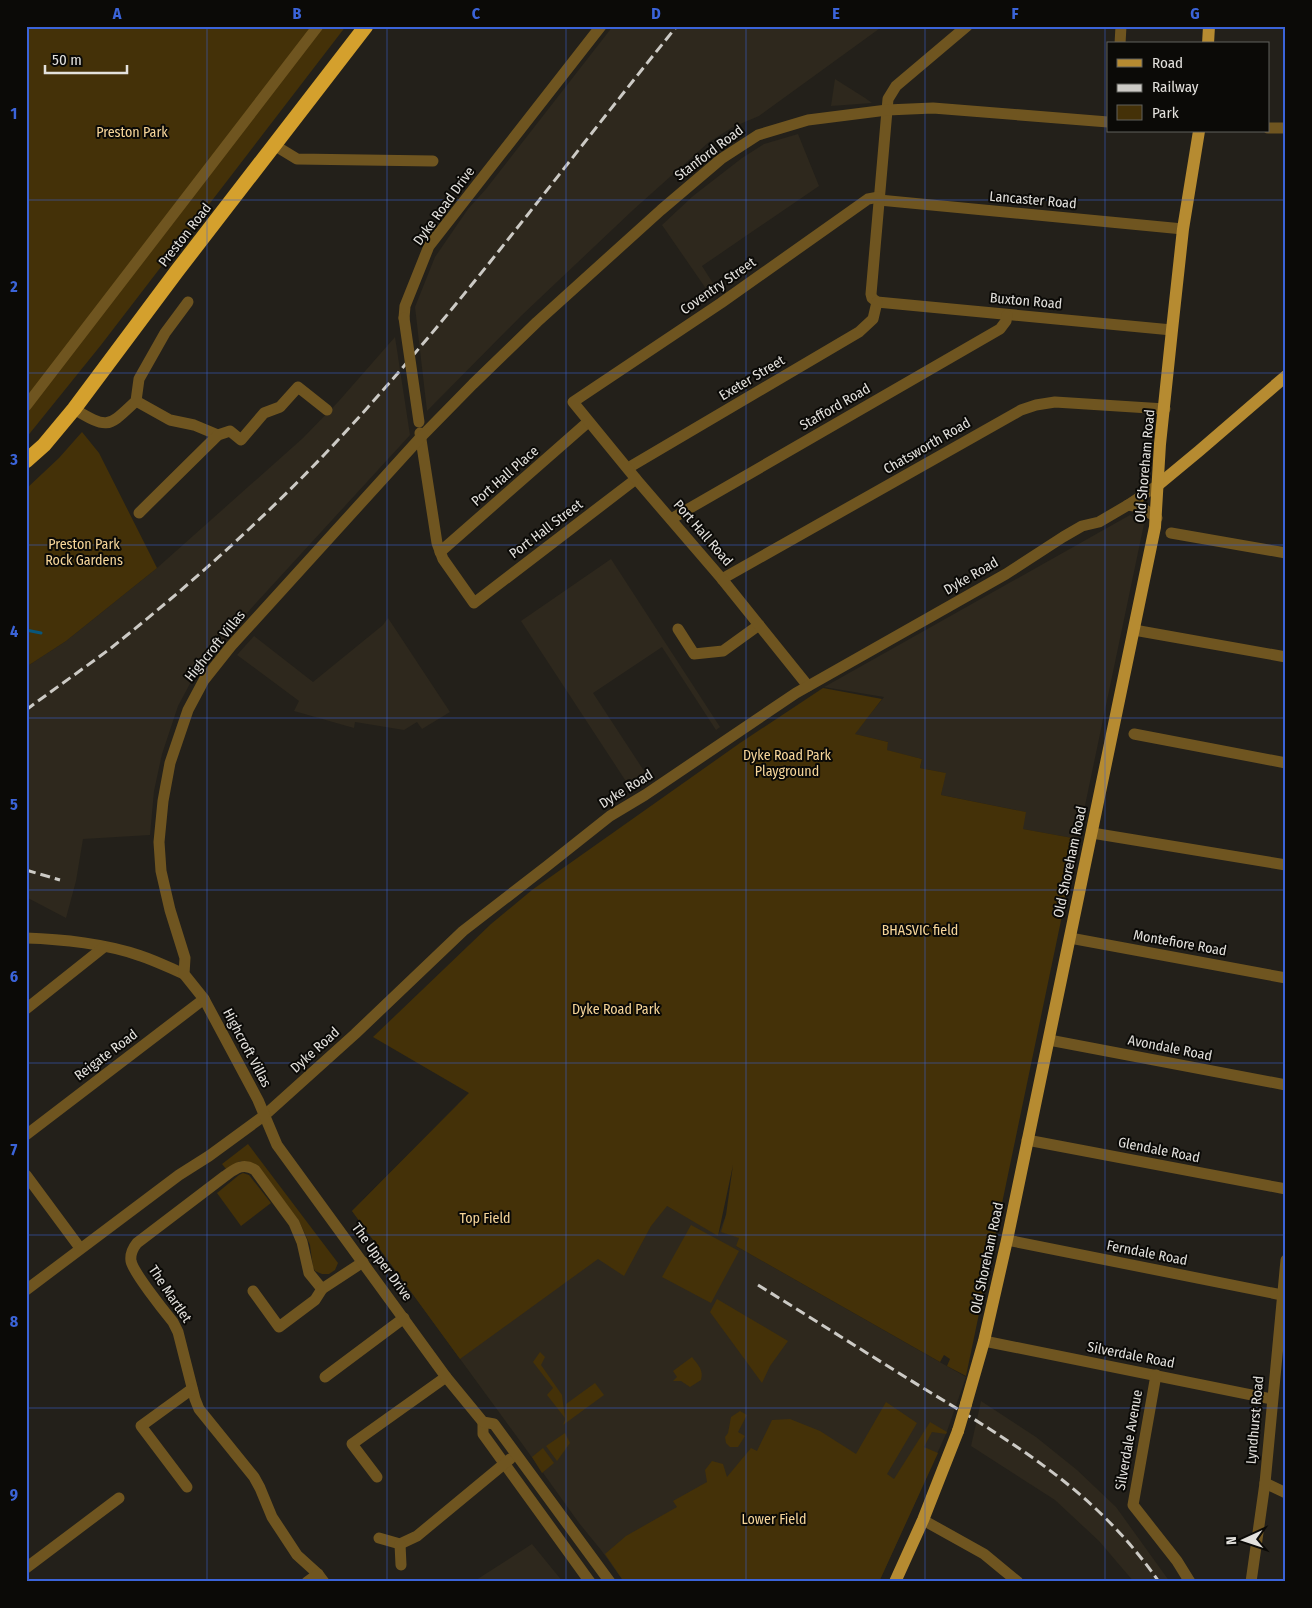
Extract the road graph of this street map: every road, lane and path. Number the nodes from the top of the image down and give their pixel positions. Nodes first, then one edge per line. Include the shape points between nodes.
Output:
1 (318, 26) edge
2 (366, 26) edge
3 (601, 26) edge
4 (966, 26) edge
5 (1121, 26) edge
6 (1210, 26) edge
7 (1120, 42) edge
8 (1208, 42) edge
9 (887, 110) junction
10 (1107, 122) edge
11 (1270, 128) edge
12 (1286, 128) edge
13 (1199, 132) edge
14 (274, 145) junction
15 (433, 161) dead end
16 (879, 199) junction
17 (1183, 229) junction
18 (188, 302) dead end
19 (878, 302) junction
20 (1007, 315) junction
21 (1172, 330) junction
22 (1286, 376) edge
23 (136, 401) junction
24 (573, 402) joint
25 (26, 406) edge
26 (74, 409) junction
27 (1165, 409) junction
28 (327, 410) dead end
29 (588, 422) junction
30 (218, 435) junction
31 (421, 437) junction
32 (26, 461) edge
33 (628, 468) junction
34 (636, 479) junction
35 (1158, 484) junction
36 (1128, 505) junction
37 (139, 513) dead end
38 (1156, 518) junction
39 (671, 519) junction
40 (1171, 533) dead end
41 (440, 552) junction
42 (1286, 553) edge
43 (722, 579) junction
44 (474, 602) joint
45 (759, 625) junction
46 (678, 630) dead end
47 (1134, 630) junction
48 (1286, 657) edge
49 (808, 686) junction
50 (1134, 734) dead end
51 (1286, 763) edge
52 (1092, 834) junction
53 (1286, 865) edge
54 (26, 938) edge
55 (1070, 938) junction
56 (104, 947) junction
57 (184, 974) junction
58 (1286, 978) edge
59 (204, 999) junction
60 (27, 1008) edge
61 (1049, 1040) junction
62 (1286, 1085) edge
63 (265, 1115) junction
64 (26, 1135) edge
65 (1027, 1140) junction
66 (26, 1174) edge
67 (1286, 1189) edge
68 (1007, 1240) junction
69 (80, 1248) junction
70 (1286, 1260) edge
71 (362, 1262) junction
72 (322, 1289) junction
73 (26, 1290) edge
74 (253, 1291) dead end
75 (1282, 1295) junction
76 (404, 1318) junction
77 (984, 1341) junction
78 (1156, 1376) junction
79 (325, 1377) dead end
80 (446, 1377) junction
81 (192, 1389) junction
82 (1272, 1399) junction
83 (483, 1422) junction
84 (516, 1454) junction
85 (504, 1463) junction
86 (377, 1477) dead end
87 (1265, 1483) junction
88 (187, 1487) dead end
89 (1286, 1493) edge
90 (119, 1498) dead end
91 (923, 1520) junction
92 (379, 1538) dead end
93 (400, 1544) junction
94 (401, 1565) dead end
95 (26, 1568) edge
96 (321, 1578) edge
97 (307, 1582) edge
98 (590, 1582) edge
99 (610, 1582) edge
100 (895, 1582) edge
101 (1018, 1582) edge
102 (1190, 1582) edge
103 (1251, 1582) edge

1 - 25 street
2 - 14 highway, Preston Road
3 - 31 street, Dyke Road Drive, bridge via 429,246 405,306 404,318
4 - 9 street via 896,86 888,99
5 - 7 street
6 - 8 main road
9 - 10 street, Stanford Road via 933,108
9 - 16 street
9 - 31 street, Stanford Road via 808,120 773,130 758,135 721,159 537,322
11 - 12 street
13 - 17 main road, Old Shoreham Road
14 - 15 street via 297,159
14 - 26 highway, Preston Road
16 - 17 street, Lancaster Road
16 - 19 street via 871,294
16 - 24 street, Coventry Street via 868,199
17 - 21 main road, Old Shoreham Road
18 - 23 street via 139,380
19 - 20 street, Buxton Road
19 - 33 street, Exeter Street via 873,319 859,332
20 - 21 street, Buxton Road
20 - 39 street, Stafford Road via 1000,329
21 - 27 main road, Old Shoreham Road
22 - 35 main road, Dyke Road
23 - 26 street via 111,423 99,422
23 - 30 street via 170,420
24 - 29 street, Port Hall Road
26 - 32 highway, Preston Road
27 - 35 main road, Old Shoreham Road
27 - 43 street, Chatsworth Road via 1055,402 1021,410
28 - 30 street via 298,387 280,407 264,413 241,440 230,432
29 - 33 street, Port Hall Road
29 - 41 street, Port Hall Place
30 - 37 street
31 - 41 street, Dyke Road Drive
31 - 57 street, Highcroft Villas via 231,646 204,680 188,710 166,782 159,851 165,893 185,958
33 - 34 street, Port Hall Road
34 - 39 street, Port Hall Road
34 - 44 street, Port Hall Street
35 - 36 street, Dyke Road
35 - 38 main road, Old Shoreham Road
36 - 38 street via 1141,507
36 - 49 street, Dyke Road via 1099,522 1069,533 1006,574
38 - 47 main road, Old Shoreham Road
39 - 43 street, Port Hall Road
40 - 42 street
41 - 44 street, Dyke Road Drive
43 - 45 street, Port Hall Road
45 - 46 street via 730,648 694,654
45 - 49 street, Port Hall Road
47 - 48 street
47 - 52 main road, Old Shoreham Road
49 - 63 street, Dyke Road via 610,816 482,915
50 - 51 street
52 - 53 street
52 - 55 main road, Old Shoreham Road
54 - 56 street
55 - 58 street, Montefiore Road
55 - 61 main road, Old Shoreham Road
56 - 57 street via 142,956
56 - 60 street
57 - 59 street, Highcroft Villas
59 - 63 street, Highcroft Villas
59 - 64 street, Reigate Road
61 - 62 street, Avondale Road
61 - 65 main road, Old Shoreham Road
63 - 69 street, Dyke Road
63 - 71 street, The Upper Drive via 277,1145
65 - 67 street, Glendale Road
65 - 68 main road, Old Shoreham Road
66 - 69 street
68 - 75 street, Ferndale Road
68 - 77 main road, Old Shoreham Road
69 - 73 street, Dyke Road
70 - 75 street, Lyndhurst Road
71 - 72 street
71 - 76 street, The Upper Drive
72 - 74 street via 315,1300 279,1328
72 - 81 street, The Martlet via 309,1273 294,1222 250,1166 235,1169 137,1243 131,1262 178,1332
75 - 82 street, Lyndhurst Road
76 - 79 street
76 - 80 street, The Upper Drive
77 - 78 street, Silverdale Road
77 - 91 main road, Old Shoreham Road, bridge via 958,1431
78 - 82 street, Silverdale Road
78 - 102 street, Silverdale Avenue via 1133,1505
80 - 83 street, The Upper Drive
80 - 86 street via 352,1444
81 - 88 street via 141,1426
81 - 96 street, The Martlet via 200,1409 257,1482 272,1517 297,1555
82 - 87 street, Lyndhurst Road
83 - 84 street, The Upper Drive via 494,1424
83 - 85 street, The Upper Drive via 483,1434
84 - 85 street
84 - 99 street, The Upper Drive
85 - 93 street via 417,1536
85 - 98 street, The Upper Drive
87 - 89 street
87 - 103 street, Lyndhurst Road
90 - 95 street
91 - 100 main road, Old Shoreham Road
91 - 101 street via 984,1554
92 - 93 street
93 - 94 street
96 - 97 street

